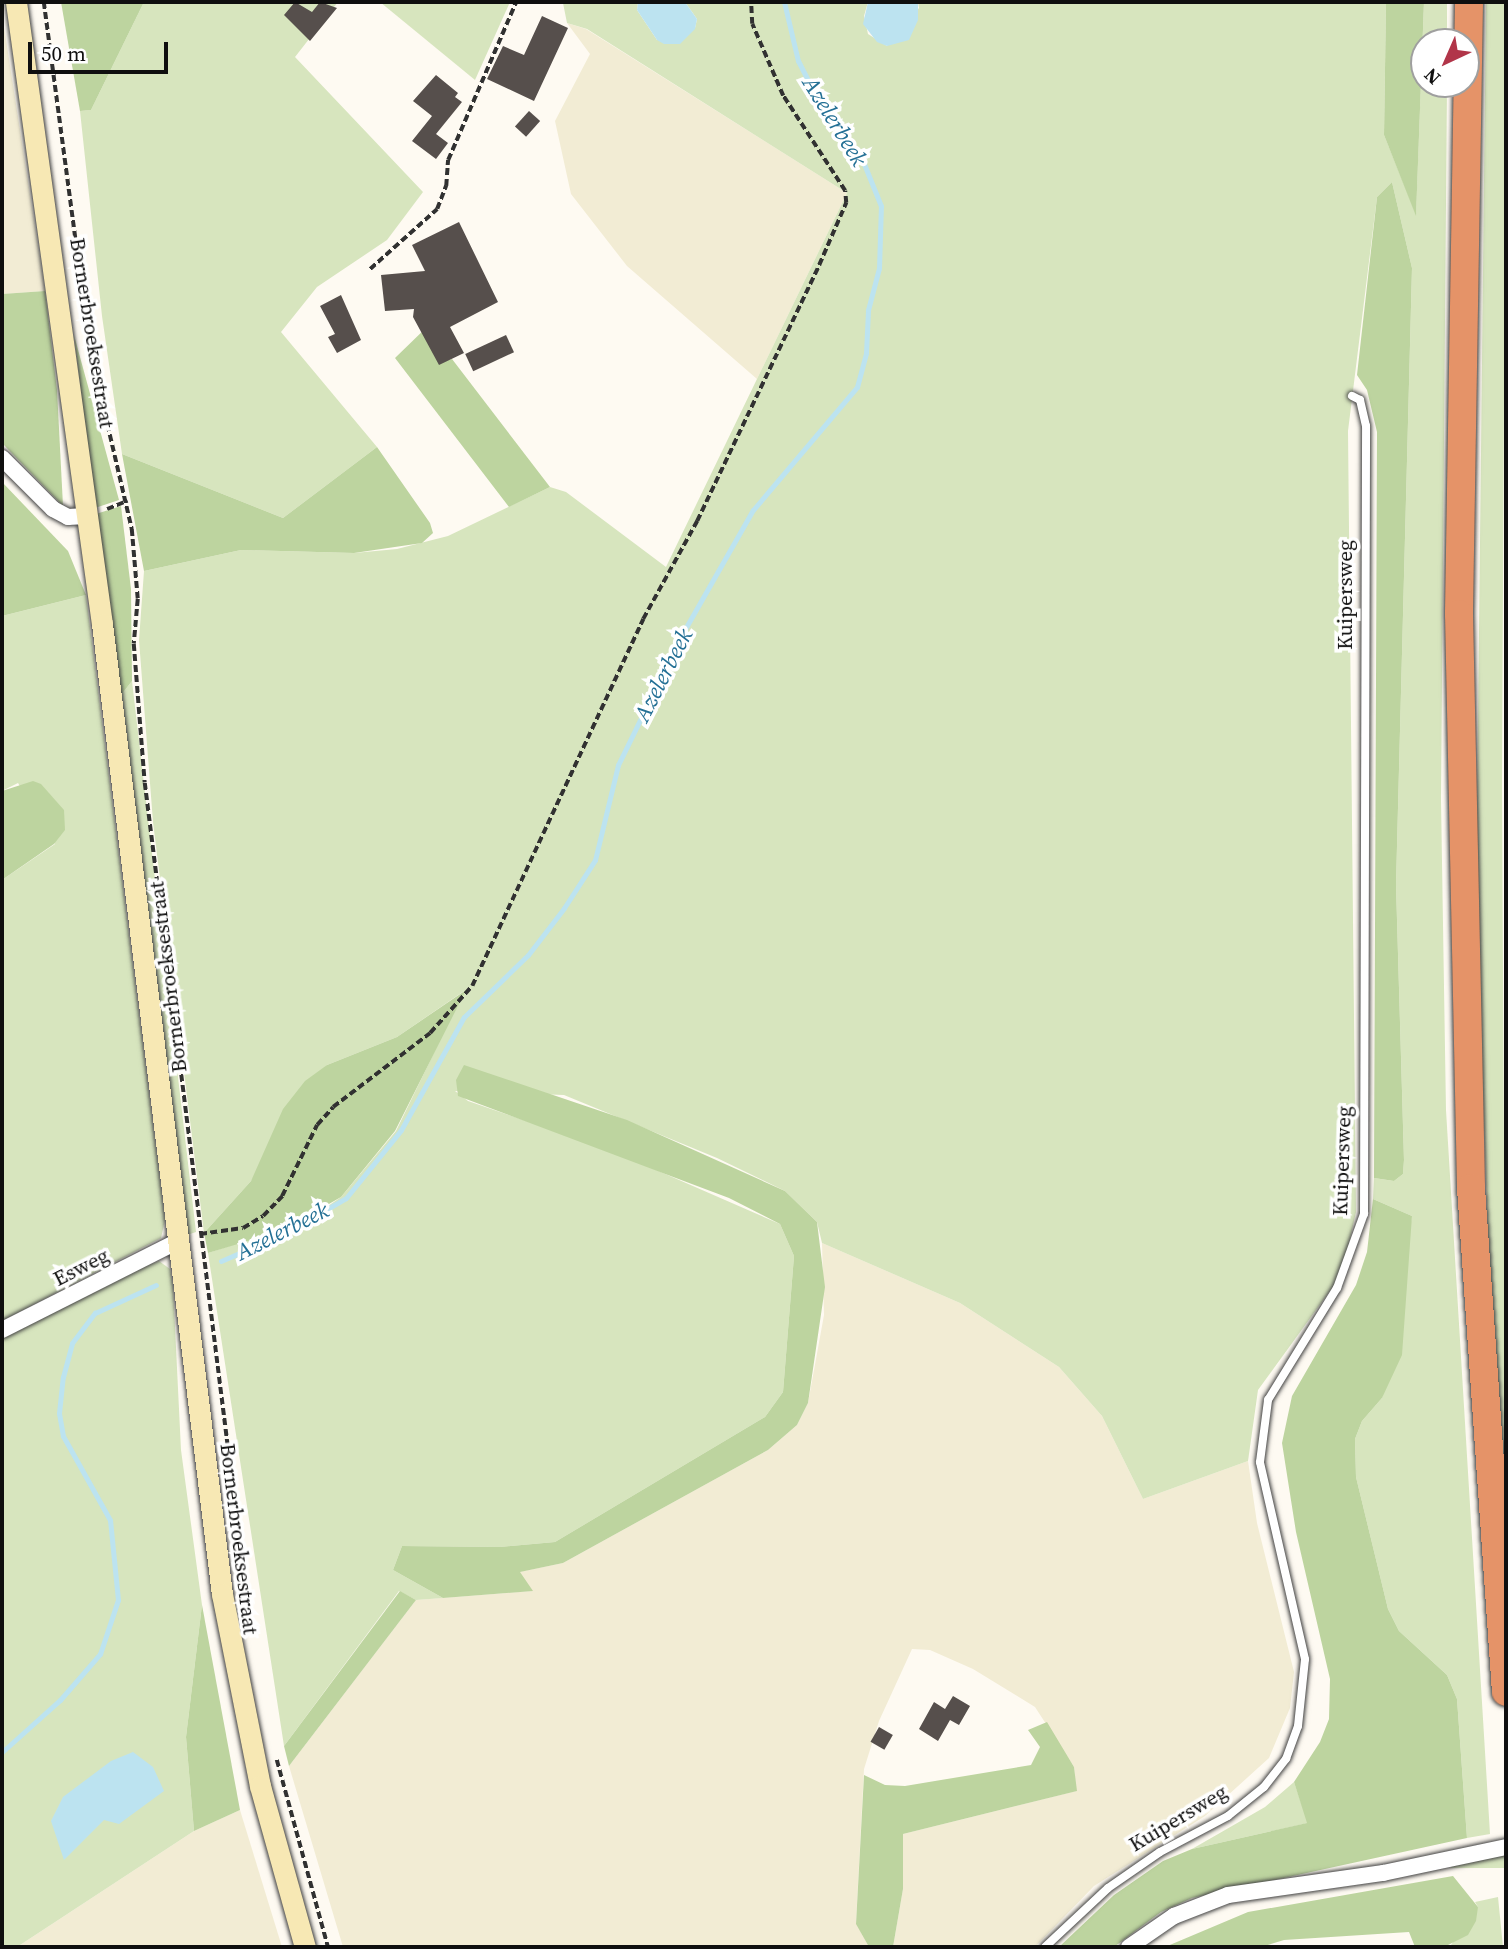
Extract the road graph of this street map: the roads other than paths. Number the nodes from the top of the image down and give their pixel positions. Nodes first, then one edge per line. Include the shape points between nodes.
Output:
1 (16, 2) edge
2 (1469, 2) edge
3 (1352, 396) dead end
4 (2, 458) edge
5 (86, 516) junction
6 (178, 1241) junction
7 (2, 1330) edge
8 (1506, 1692) edge
9 (1506, 1847) edge
10 (305, 1947) edge
11 (1045, 1947) edge
12 (1129, 1947) edge

1 - 5 main road, Bornerbroeksestraat
2 - 8 highway via 1459,614 1470,1160
3 - 11 lane, Kuipersweg via 1360,400 1366,426 1364,1214 1337,1288 1268,1400 1260,1462 1305,1660 1305,1691 1286,1759 1264,1787 1228,1816 1160,1852 1108,1888
4 - 5 street via 53,509 68,517
5 - 6 main road, Bornerbroeksestraat
6 - 7 street, Esweg
6 - 10 main road, Bornerbroeksestraat via 235,1677
9 - 12 street via 1383,1873 1228,1895 1174,1916

